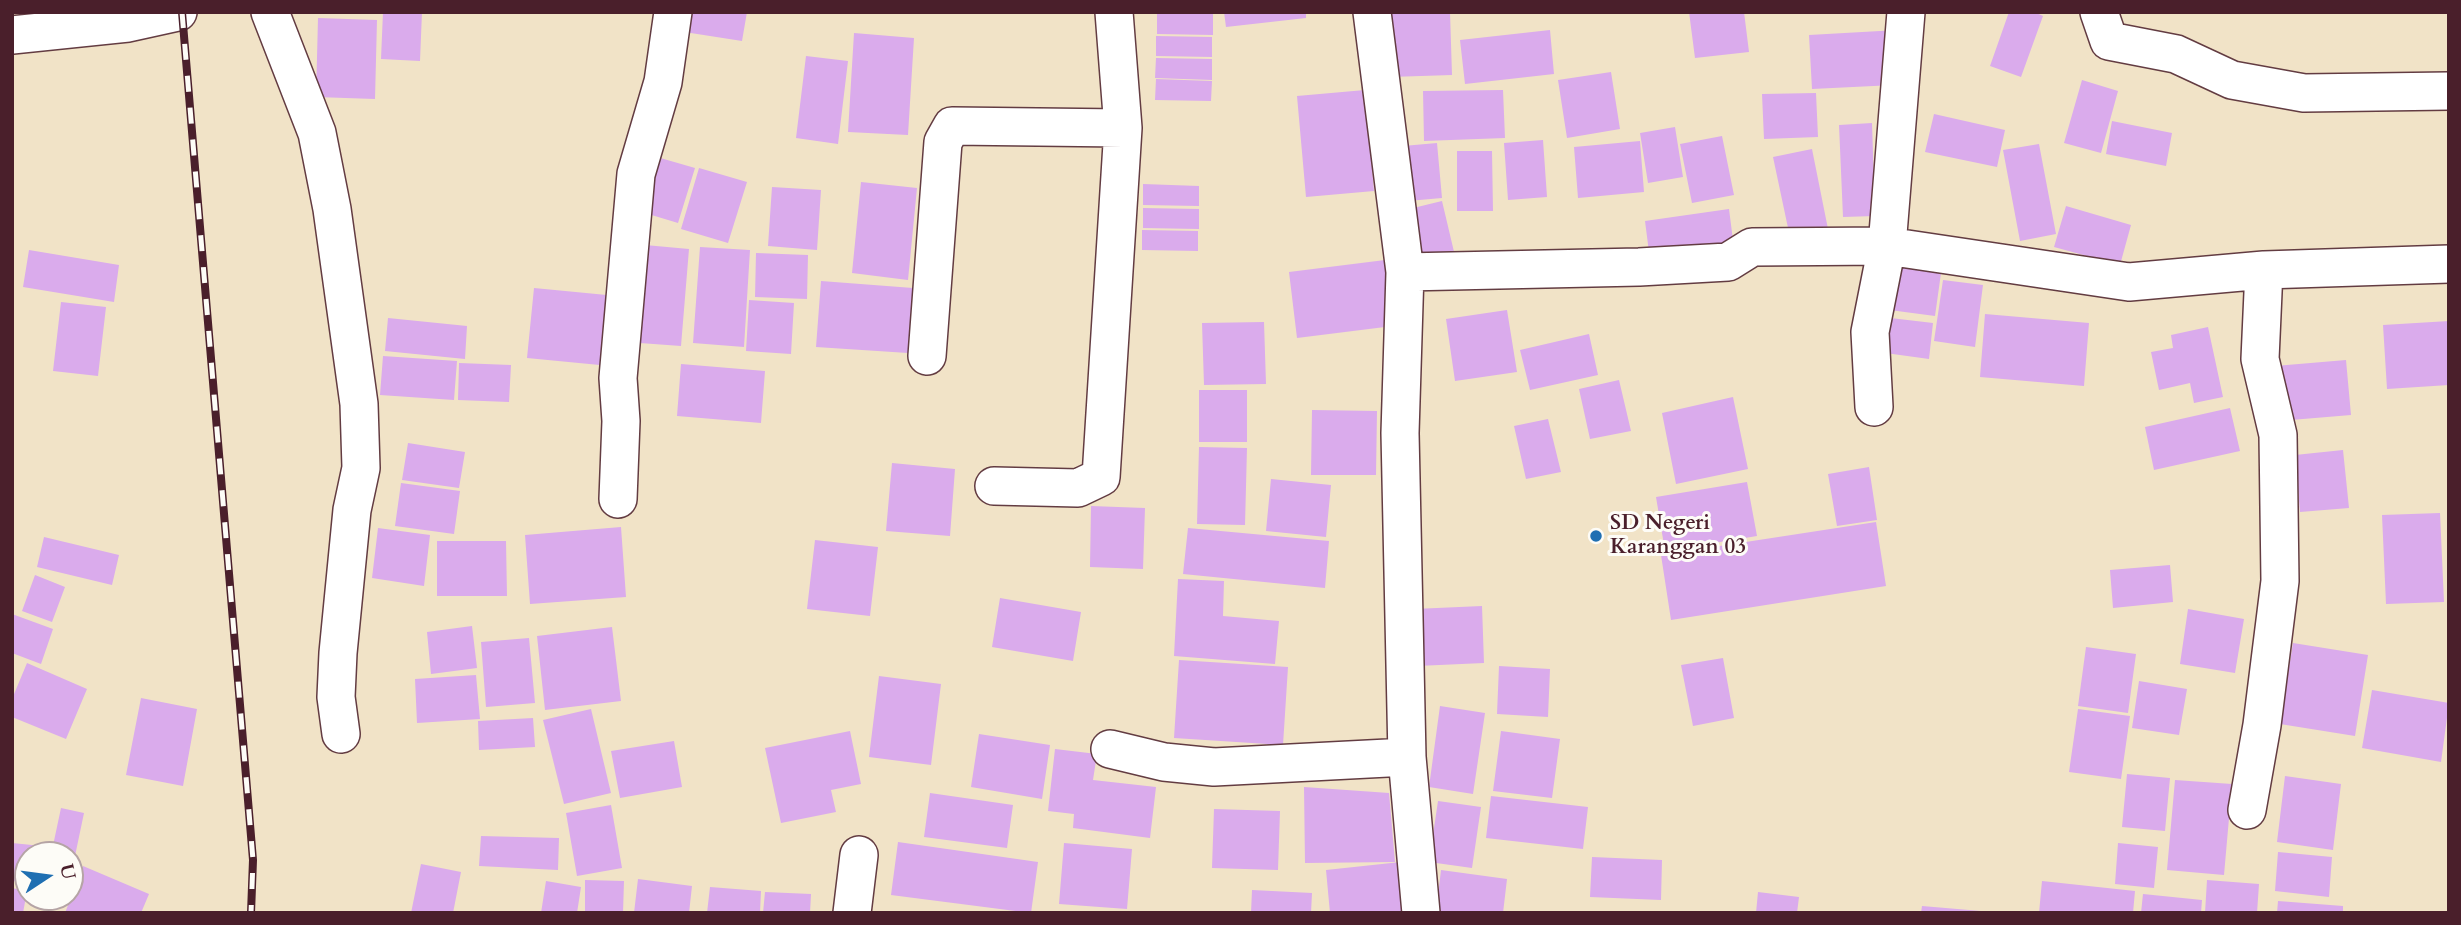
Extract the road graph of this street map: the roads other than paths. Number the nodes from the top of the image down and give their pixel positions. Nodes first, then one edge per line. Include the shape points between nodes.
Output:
1 (178, 12) edge
2 (270, 12) edge
3 (673, 12) edge
4 (1114, 12) edge
5 (1372, 12) edge
6 (1906, 12) edge
7 (2099, 12) edge
8 (127, 18) edge
9 (12, 35) edge
10 (2449, 91) edge
11 (1123, 128) junction
12 (1887, 246) junction
13 (2449, 264) edge
14 (2264, 270) junction
15 (1405, 272) junction
16 (927, 356) dead end
17 (1874, 407) dead end
18 (994, 486) dead end
19 (618, 499) dead end
20 (341, 734) dead end
21 (1110, 749) dead end
22 (1407, 757) junction
23 (2247, 810) dead end
24 (859, 855) dead end
25 (852, 913) edge
26 (1421, 913) edge

1 - 8 street
2 - 20 street via 317,133 359,404 361,468 352,510 338,653
3 - 19 street via 663,82 636,174 618,378
4 - 11 street
5 - 15 street
6 - 12 street
7 - 10 street via 2109,41 2176,54 2232,80 2304,93
8 - 9 street
11 - 16 street via 952,126 943,142
11 - 18 street via 1101,477 1078,488
12 - 14 street via 2129,282
12 - 15 street via 1752,247 1727,262 1639,267
12 - 17 street via 1870,331
13 - 14 street
14 - 23 street via 2260,359 2278,435 2280,581
15 - 22 street via 1400,433
21 - 22 street via 1164,762 1214,767
22 - 26 street
24 - 25 street

